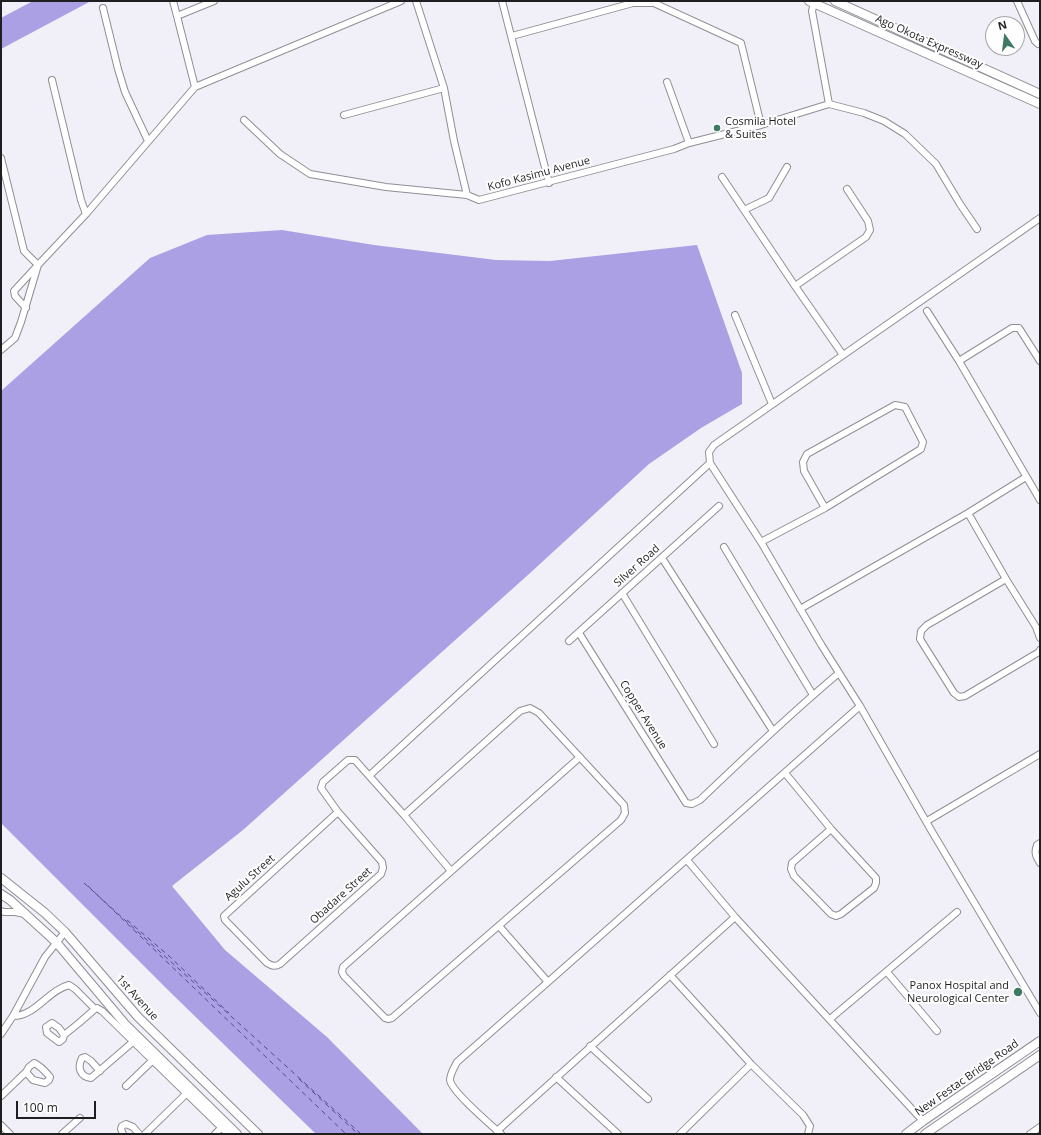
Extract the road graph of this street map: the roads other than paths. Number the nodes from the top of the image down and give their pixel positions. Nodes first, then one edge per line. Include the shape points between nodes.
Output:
1 (173, 1) edge
2 (214, 1) edge
3 (401, 1) edge
4 (416, 1) edge
5 (502, 1) edge
6 (835, 1) edge
7 (1017, 1) edge
8 (812, 2) edge
9 (103, 8) dead end
10 (177, 16) junction
11 (512, 36) junction
12 (1038, 44) dead end
13 (52, 80) dead end
14 (667, 82) dead end
15 (195, 87) junction
16 (444, 88) junction
17 (1040, 94) edge
18 (830, 104) junction
19 (1040, 104) edge
20 (344, 116) dead end
21 (244, 120) dead end
22 (761, 125) junction
23 (148, 141) junction
24 (689, 143) junction
25 (1, 158) edge
26 (787, 167) dead end
27 (722, 177) dead end
28 (549, 182) junction
29 (847, 189) dead end
30 (467, 195) junction
31 (744, 210) junction
32 (86, 214) junction
33 (1040, 218) edge
34 (977, 228) dead end
35 (38, 265) junction
36 (795, 286) junction
37 (26, 308) junction
38 (927, 311) dead end
39 (736, 314) dead end
40 (1, 350) edge
41 (843, 355) junction
42 (959, 361) junction
43 (1040, 361) edge
44 (772, 404) junction
45 (710, 463) junction
46 (1026, 477) junction
47 (1040, 500) edge
48 (720, 506) dead end
49 (825, 508) junction
50 (968, 513) junction
51 (760, 542) junction
52 (724, 547) dead end
53 (662, 558) junction
54 (1006, 578) junction
55 (622, 593) junction
56 (800, 609) junction
57 (579, 633) junction
58 (1040, 638) edge
59 (569, 641) dead end
60 (1040, 650) edge
61 (839, 673) junction
62 (813, 695) junction
63 (860, 706) junction
64 (773, 731) junction
65 (714, 744) dead end
66 (1040, 754) edge
67 (580, 757) junction
68 (785, 773) junction
69 (370, 775) junction
70 (338, 812) junction
71 (404, 815) junction
72 (927, 821) junction
73 (831, 829) junction
74 (1040, 843) edge
75 (687, 860) junction
76 (1040, 863) edge
77 (451, 871) junction
78 (1, 878) edge
79 (1, 894) edge
80 (957, 912) dead end
81 (2, 914) edge
82 (26, 914) junction
83 (735, 917) junction
84 (499, 926) junction
85 (65, 932) junction
86 (56, 942) junction
87 (267, 963) joint
88 (888, 972) junction
89 (670, 975) junction
90 (548, 982) junction
91 (95, 1009) junction
92 (1040, 1012) edge
93 (13, 1016) junction
94 (830, 1019) junction
95 (937, 1031) dead end
96 (1, 1034) edge
97 (64, 1035) dead end
98 (134, 1041) junction
99 (1040, 1041) edge
100 (590, 1046) junction
101 (1040, 1055) edge
102 (153, 1060) junction
103 (751, 1064) junction
104 (100, 1071) dead end
105 (26, 1072) dead end
106 (556, 1077) junction
107 (126, 1086) dead end
108 (187, 1093) junction
109 (1, 1096) edge
110 (648, 1099) dead end
111 (80, 1118) dead end
112 (923, 1121) junction
113 (1, 1125) edge
114 (1040, 1126) edge
115 (222, 1127) junction
116 (499, 1132) edge
117 (10, 1134) edge
118 (62, 1134) edge
119 (124, 1134) edge
120 (139, 1134) edge
121 (146, 1134) edge
122 (215, 1134) edge
123 (228, 1134) edge
124 (238, 1134) edge
125 (258, 1134) edge
126 (618, 1134) edge
127 (680, 1134) edge
128 (808, 1134) edge
129 (906, 1134) edge
130 (925, 1134) edge
131 (1030, 1134) edge

1 - 10 street
2 - 10 street
3 - 15 street
4 - 16 street
5 - 11 street
6 - 17 main road, Ago Okota Expressway
7 - 12 street
8 - 18 street
8 - 19 main road, Ago Okota Expressway
9 - 23 street via 125,92
10 - 15 street
11 - 22 street via 632,3 654,3 741,43
11 - 28 street
13 - 32 street
14 - 24 street
15 - 23 street
16 - 20 street
16 - 30 street
18 - 22 street, Kofo Kasimu Avenue
18 - 34 street via 870,115 905,134 936,164
21 - 30 street, Kofo Kasimu Avenue via 280,154 310,174 386,188
22 - 24 street, Kofo Kasimu Avenue
23 - 32 street
24 - 28 street, Kofo Kasimu Avenue
25 - 35 street via 24,251
26 - 31 street via 770,198
27 - 31 street
28 - 30 street, Kofo Kasimu Avenue via 480,200
29 - 36 street via 868,221 870,230 866,238
31 - 36 street
32 - 35 street
33 - 41 street
35 - 37 street
35 - 37 street via 14,291 15,296
36 - 41 street
37 - 40 street via 15,338
38 - 42 street
39 - 44 street
41 - 44 street
42 - 43 street via 1012,328 1018,328
42 - 46 street
44 - 45 street via 714,444 709,452
45 - 51 street
45 - 69 street
46 - 47 street
46 - 50 street
48 - 53 street, Silver Road
49 - 49 street via 921,449 923,442 905,407 895,405 807,454 803,462 804,471
49 - 51 street
50 - 54 street
50 - 56 street
51 - 56 street
52 - 62 street
53 - 55 street, Silver Road
53 - 64 street
54 - 58 street
54 - 60 street via 927,625 921,631 920,639 959,697 965,696
55 - 57 street, Silver Road
55 - 65 street
56 - 61 street
57 - 59 street, Silver Road
57 - 64 street, Copper Avenue via 686,803 692,804 700,800
61 - 62 street
61 - 63 street
62 - 64 street
63 - 68 street
63 - 72 street
66 - 72 street
67 - 71 street via 539,713 530,708 520,711
67 - 77 street
67 - 84 street via 624,805 625,813 621,820
68 - 73 street
68 - 75 street
69 - 70 street, Obadare Street via 355,760 348,760 323,782 321,788
69 - 71 street
70 - 87 street, Agulu Street via 224,916
70 - 87 street, Obadare Street via 382,862 381,874 280,964 276,966
71 - 77 street
72 - 92 street
73 - 73 street via 792,863 791,869 794,876 836,916 874,888 876,878
74 - 76 street via 1035,850
75 - 83 street
75 - 90 street
77 - 84 street via 343,968 344,976 385,1018 392,1018
78 - 85 main road, 1st Avenue
79 - 82 main road
80 - 88 street
81 - 82 street
82 - 86 main road
83 - 89 street
83 - 94 street
84 - 90 street
85 - 86 street
85 - 125 main road, 1st Avenue via 138,1017
86 - 93 street
86 - 124 main road via 125,1024
88 - 94 street
88 - 95 street
89 - 100 street
89 - 103 street
90 - 116 street via 457,1062 451,1074 451,1084 458,1093
91 - 93 street via 69,985 53,993 28,1012
91 - 97 street
91 - 98 street via 102,1011
93 - 96 street
94 - 112 street
98 - 102 street
98 - 104 street
99 - 112 main road, New Festac Bridge Road
100 - 106 street
100 - 110 street
101 - 130 main road, New Festac Bridge Road
102 - 107 street
102 - 108 street
103 - 127 street
103 - 128 street via 803,1115 810,1126
105 - 109 street
106 - 116 street
106 - 126 street
108 - 115 street
108 - 121 street
111 - 118 street
112 - 129 main road, New Festac Bridge Road
113 - 117 street
114 - 131 street
115 - 122 street
115 - 123 street
119 - 120 street via 121,1129 126,1124

